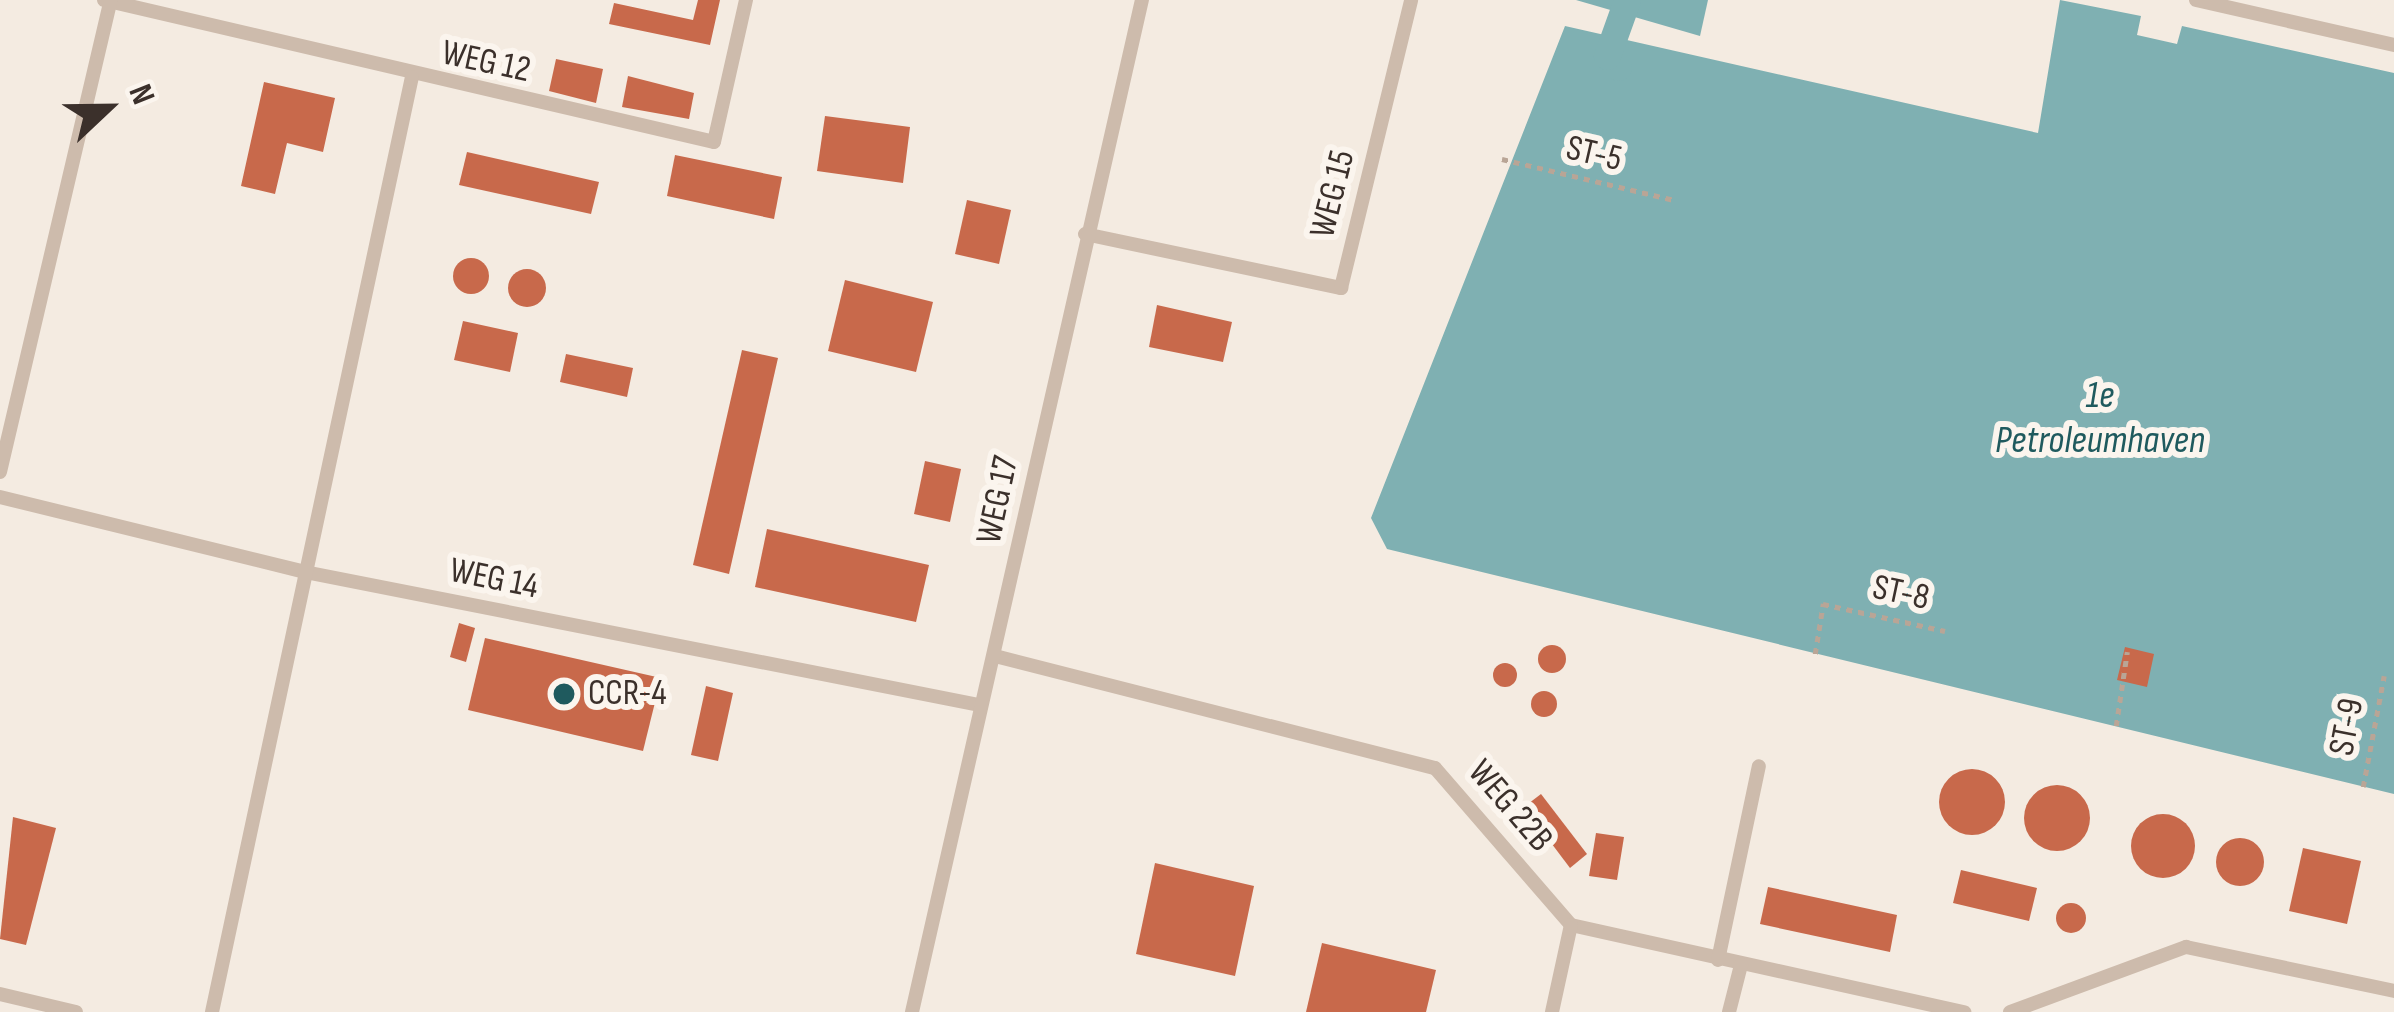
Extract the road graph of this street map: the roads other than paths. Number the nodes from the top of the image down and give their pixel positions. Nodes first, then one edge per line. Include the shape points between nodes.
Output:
1 (109, 0) edge
2 (746, 0) edge
3 (1142, 0) edge
4 (1411, 0) edge
5 (2196, 0) edge
6 (2394, 45) edge
7 (412, 77) junction
8 (1085, 234) junction
9 (0, 472) edge
10 (0, 497) edge
11 (310, 573) junction
12 (995, 656) junction
13 (979, 705) junction
14 (1759, 766) dead end
15 (1571, 925) junction
16 (1718, 960) junction
17 (1741, 965) junction
18 (2394, 991) edge
19 (0, 994) edge
20 (76, 1012) edge
21 (212, 1012) edge
22 (912, 1012) edge
23 (1552, 1012) edge
24 (1729, 1012) edge
25 (1965, 1012) edge
26 (2010, 1012) edge

1 - 7 lane, WEG 12
1 - 9 lane
2 - 7 lane, WEG 12 via 714,142
3 - 8 lane, WEG 17
4 - 8 lane, WEG 15 via 1341,288
5 - 6 lane
7 - 11 lane
8 - 12 lane, WEG 17
10 - 11 lane, WEG 14
11 - 13 lane, WEG 14
11 - 21 lane
12 - 13 lane, WEG 17
12 - 15 lane, WEG 22B via 1435,768
13 - 22 lane, WEG 17
14 - 16 lane
15 - 16 lane
15 - 23 lane
16 - 17 lane
17 - 24 lane
17 - 25 lane
18 - 26 lane via 2186,947
19 - 20 lane

